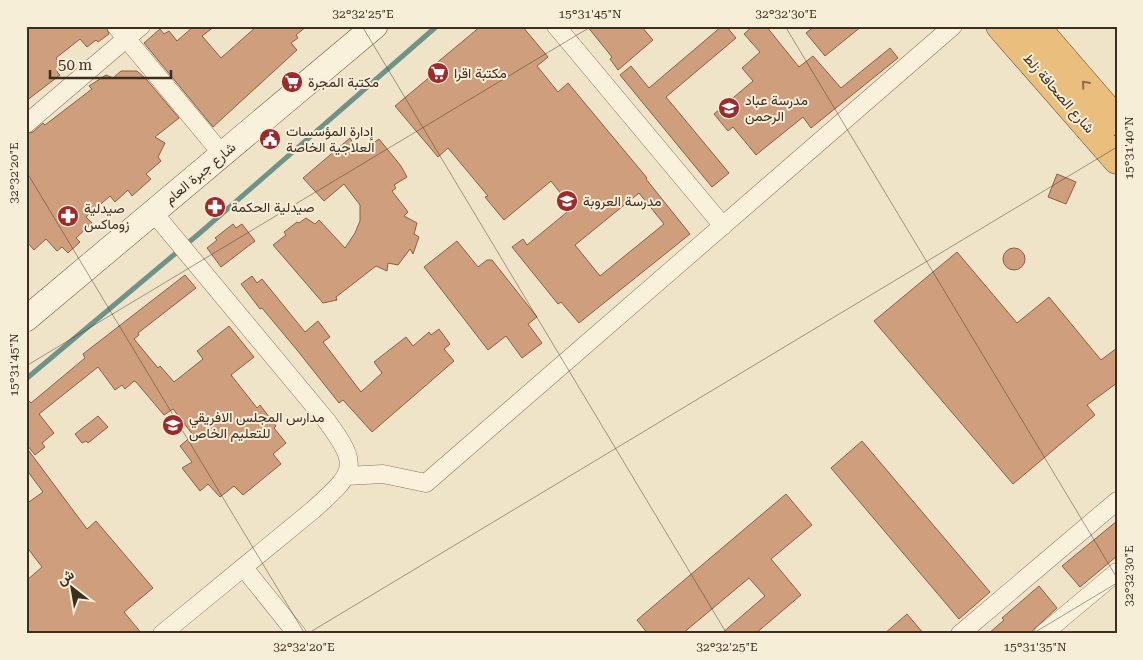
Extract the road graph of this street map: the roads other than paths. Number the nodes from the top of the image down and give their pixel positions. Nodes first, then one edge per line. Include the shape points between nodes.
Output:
1 (141, 26) edge
2 (374, 26) edge
3 (556, 26) edge
4 (953, 26) edge
5 (1000, 26) edge
6 (1035, 26) edge
7 (121, 32) edge
8 (1117, 121) edge
9 (26, 124) edge
10 (222, 154) junction
11 (1117, 160) edge
12 (153, 212) junction
13 (723, 226) junction
14 (26, 320) edge
15 (346, 476) junction
16 (1117, 501) edge
17 (244, 568) junction
18 (1117, 572) edge
19 (1053, 631) edge
20 (162, 634) edge
21 (297, 634) edge
22 (960, 634) edge

1 - 7 street
2 - 10 main road, شارع جبرة العام
3 - 13 street
4 - 13 street
5 - 11 highway, شارع الصحافة زلط
8 -> 6 highway, شارع الصحافة زلط
7 - 9 street
7 - 10 street
10 - 12 main road, شارع جبرة العام
12 - 14 main road, شارع جبرة العام
12 - 15 street via 326,420 347,451 350,464
13 - 15 street via 426,483 383,474
15 - 17 street via 314,510
16 - 22 street
17 - 20 street
17 - 21 street
18 - 19 street

